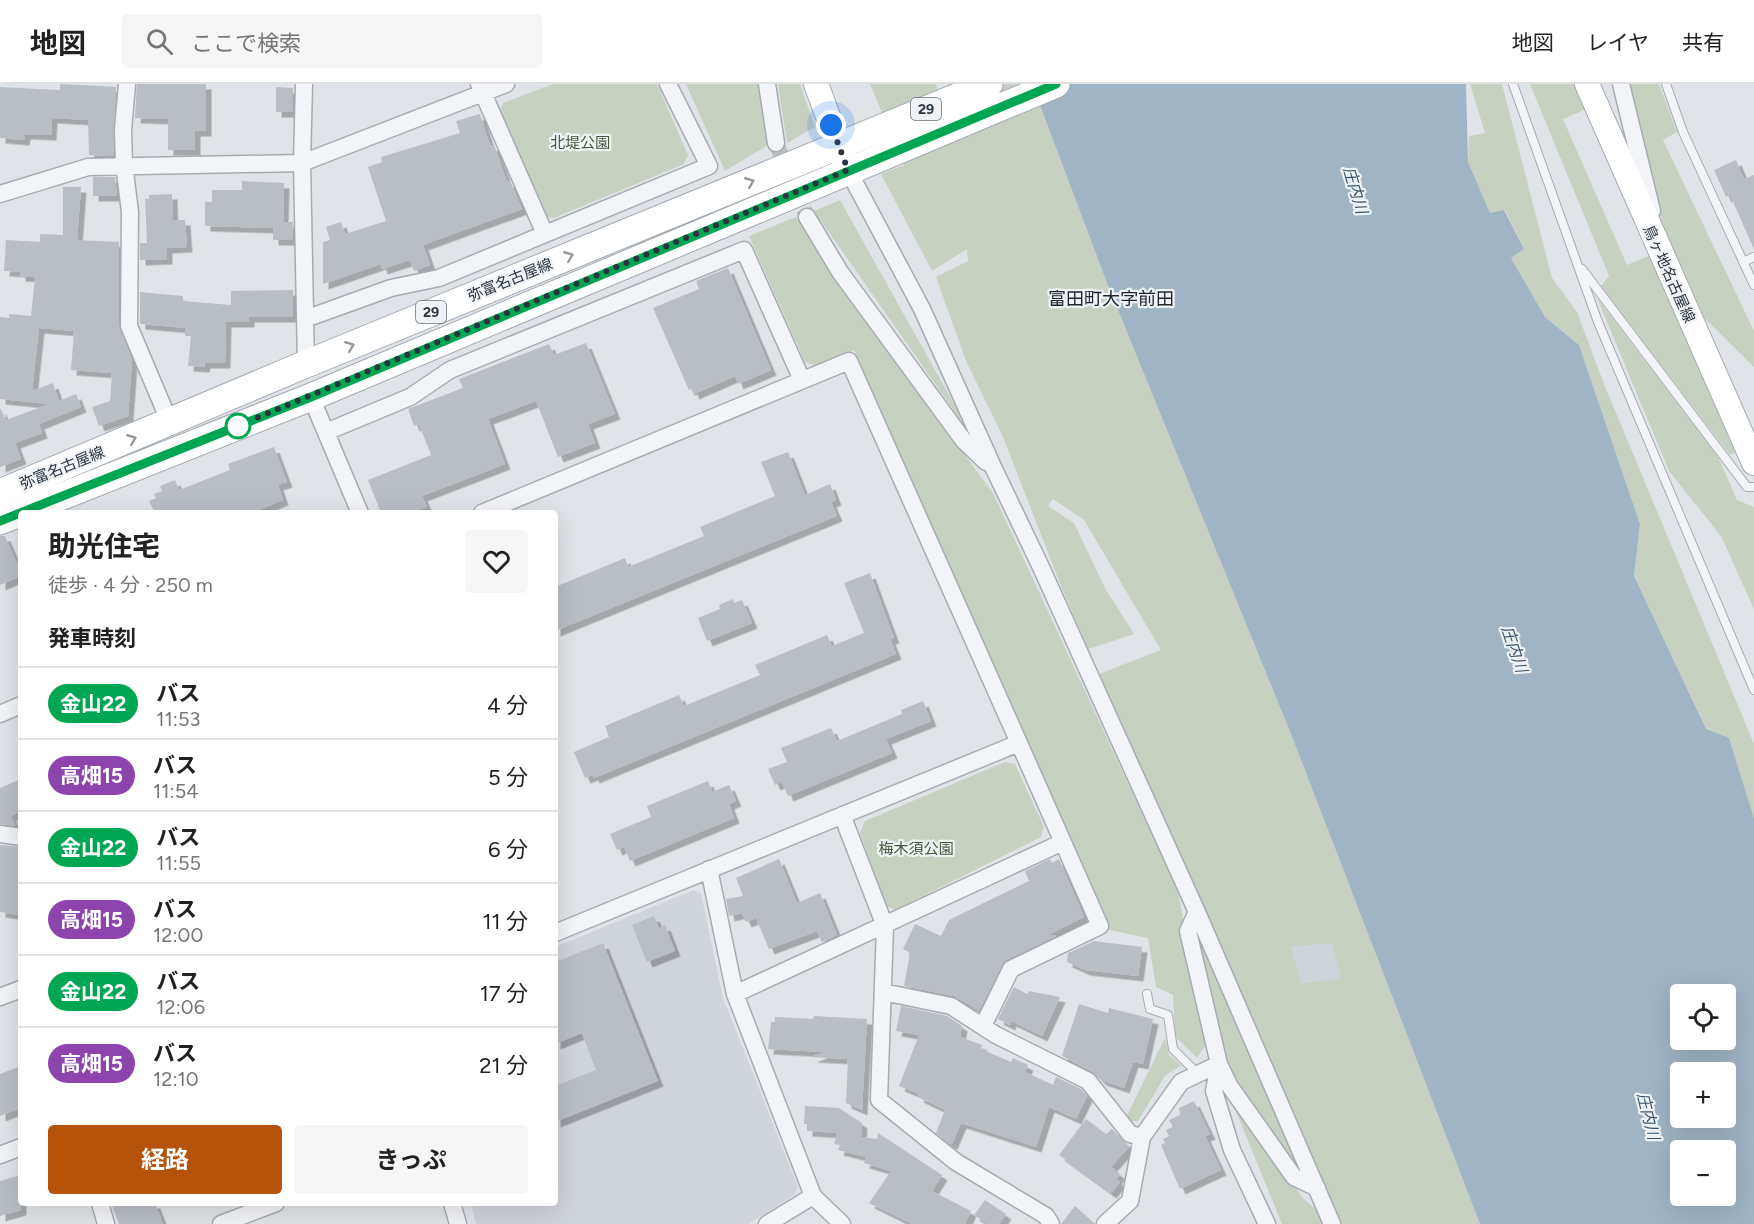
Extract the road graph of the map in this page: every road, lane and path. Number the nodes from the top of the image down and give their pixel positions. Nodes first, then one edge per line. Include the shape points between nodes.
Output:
1 (127, 84) edge
2 (304, 84) edge
3 (506, 84) edge
4 (668, 84) edge
5 (767, 84) edge
6 (816, 84) edge
7 (988, 84) edge
8 (1056, 84) edge
9 (1513, 84) edge
10 (1587, 84) edge
11 (1621, 84) edge
12 (1666, 84) edge
13 (481, 88) edge
14 (776, 143) tunnel mouth
15 (843, 158) junction
16 (302, 162) junction
17 (124, 164) junction
18 (0, 194) edge
19 (807, 217) tunnel mouth
20 (545, 234) junction
21 (1754, 257) edge
22 (1576, 262) junction
23 (1743, 262) junction
24 (1666, 267) junction
25 (1754, 285) edge
26 (305, 319) junction
27 (306, 364) junction
28 (802, 380) junction
29 (311, 397) junction
30 (170, 423) junction
31 (326, 432) junction
32 (1754, 463) edge
33 (994, 469) junction
34 (1754, 487) edge
35 (0, 493) edge
36 (28, 510) edge
37 (359, 510) edge
38 (489, 510) edge
39 (18, 514) edge
40 (0, 521) edge
41 (1754, 690) edge
42 (18, 706) edge
43 (0, 714) edge
44 (1019, 743) junction
45 (842, 815) junction
46 (0, 834) edge
47 (18, 837) edge
48 (1063, 842) junction
49 (709, 869) junction
50 (1197, 912) junction
51 (885, 926) junction
52 (558, 932) edge
53 (18, 990) edge
54 (883, 992) junction
55 (735, 994) junction
56 (1147, 994) dead end
57 (0, 997) edge
58 (983, 1026) junction
59 (1219, 1064) junction
60 (1198, 1074) junction
61 (1142, 1137) junction
62 (18, 1148) edge
63 (0, 1155) edge
64 (1317, 1188) junction
65 (813, 1196) junction
66 (101, 1206) edge
67 (268, 1206) edge
68 (453, 1206) edge
69 (1048, 1220) edge
70 (106, 1224) edge
71 (221, 1224) edge
72 (458, 1224) edge
73 (767, 1224) edge
74 (842, 1224) edge
75 (1031, 1224) edge
76 (1105, 1224) edge
77 (1267, 1224) edge
78 (1332, 1224) edge

1 - 17 street
2 - 16 street
3 - 13 street
4 - 20 street via 709,166
5 - 14 street
6 - 15 main road
7 - 15 main road, 弥富名古屋線 / 29 via 864,135
8 - 15 main road, 29 via 891,152
9 - 22 lane
10 - 24 main road, 鳥ヶ地名古屋線
11 - 24 street
12 - 23 lane via 1683,132
13 - 16 street
13 - 20 street
27 -> 15 main road, 弥富名古屋線 / 29
15 - 29 main road, 弥富名古屋線 / 29
15 - 33 street via 922,309
16 - 17 street
16 - 26 street
17 - 18 street via 88,167
17 - 30 street via 130,212 129,326
19 - 33 street via 840,272 964,441
20 - 26 street via 439,278 391,288
21 - 23 lane
22 - 34 lane via 1748,487
22 - 41 lane
23 - 25 lane
24 - 32 main road, 鳥ヶ地名古屋線
26 - 27 street
27 - 30 main road, 弥富名古屋線 / 29
28 - 31 street via 744,250 450,370 410,398
28 - 38 street
28 - 44 street via 849,361
29 - 31 street
29 - 36 main road, 弥富名古屋線 / 29
35 -> 30 main road, 弥富名古屋線 / 29
31 - 37 street
33 - 50 street
39 - 40 main road, 弥富名古屋線 / 29
42 - 43 street
44 - 45 street
44 - 48 street
45 - 49 street
45 - 51 street
46 - 47 street
48 - 51 street
48 - 58 street via 1100,926 1011,969
49 - 52 street
49 - 55 street
50 - 59 street via 1188,931
50 - 64 street
51 - 54 street
51 - 55 street
53 - 57 street
54 - 58 street via 951,1006
54 - 69 street via 879,1100 956,1162
55 - 65 street
56 - 60 lane via 1150,1009 1168,1016 1173,1049
58 - 61 street via 1088,1081 1130,1134
59 - 60 street
59 - 64 street via 1229,1085 1294,1177
59 - 77 street via 1214,1091 1232,1150
60 - 61 street via 1181,1082
61 - 76 street via 1130,1201
62 - 63 street
64 - 78 street
65 - 73 street
65 - 74 street
66 - 70 street
67 - 71 street
68 - 72 street
69 - 75 street

